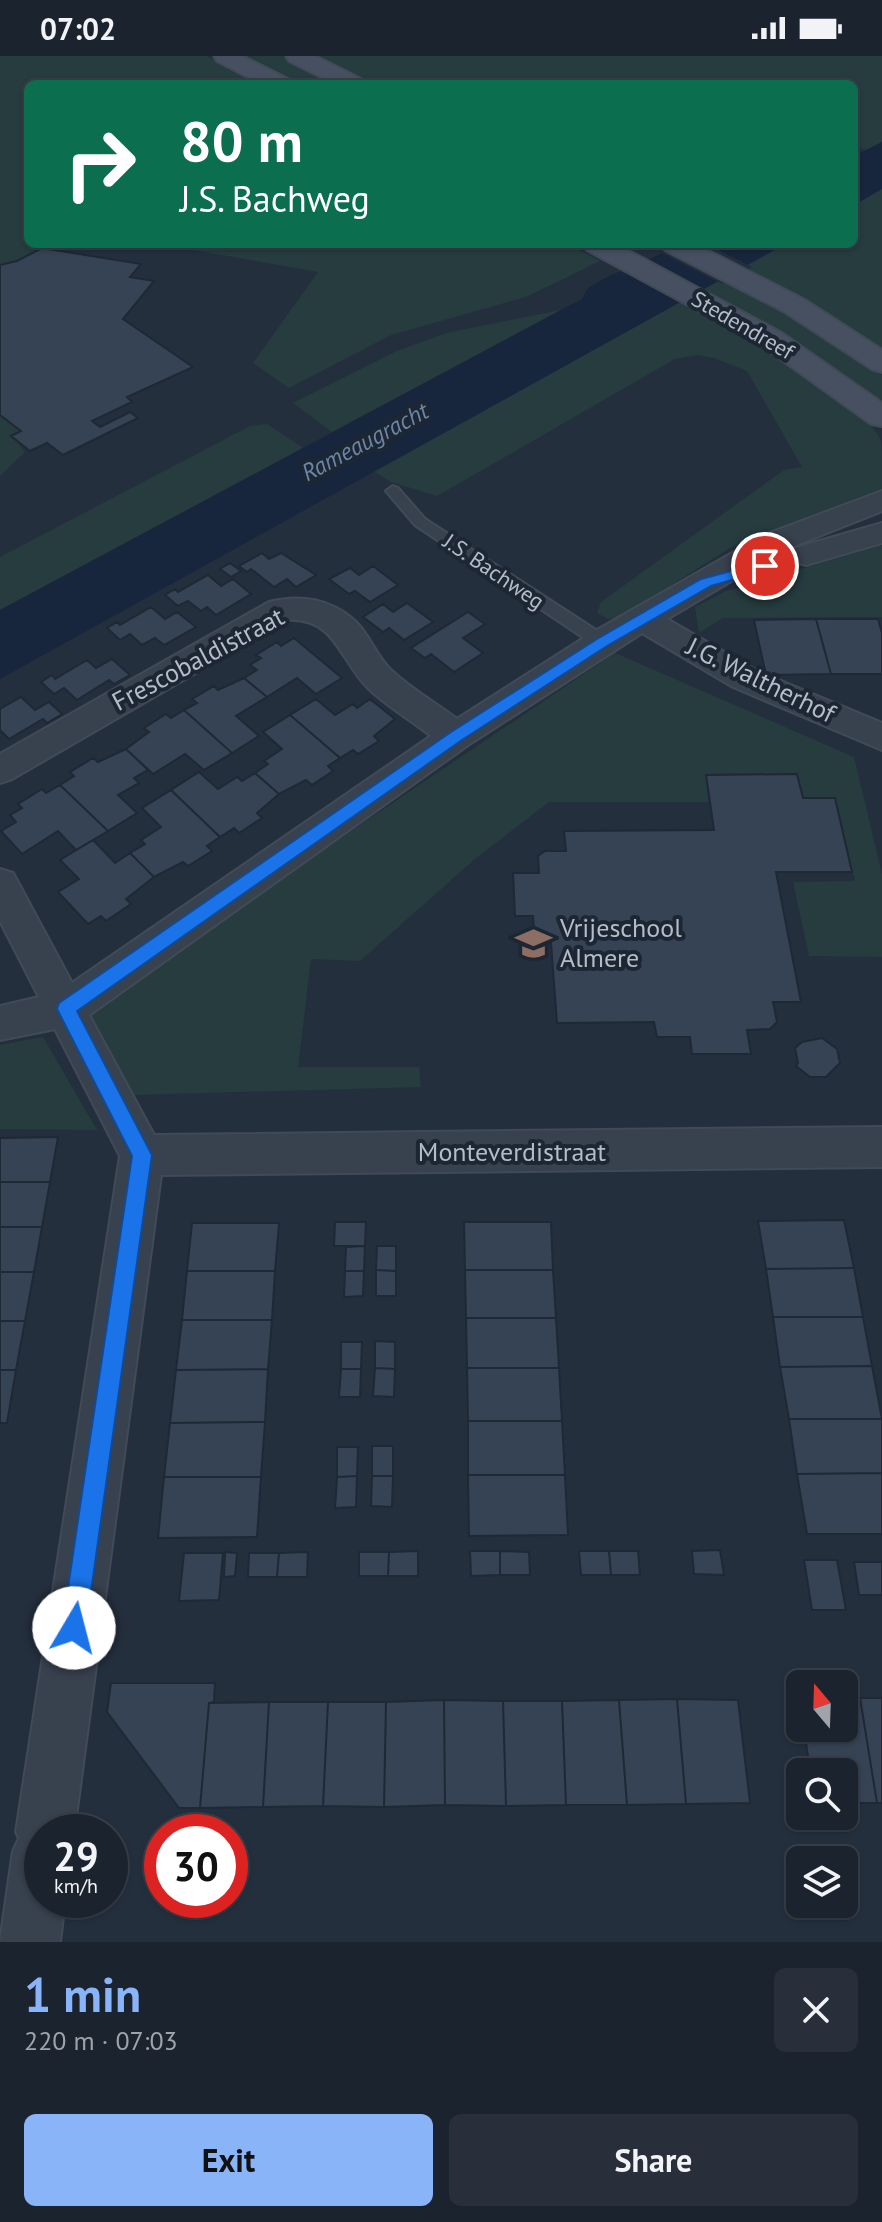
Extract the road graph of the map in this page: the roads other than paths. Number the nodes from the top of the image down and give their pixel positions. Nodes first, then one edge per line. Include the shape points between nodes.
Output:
1 (225, 56) edge
2 (297, 56) edge
3 (272, 80) edge
4 (345, 80) edge
5 (604, 248) edge
6 (682, 248) edge
7 (882, 363) edge
8 (882, 417) edge
9 (393, 491) dead end
10 (882, 500) edge
11 (882, 533) edge
12 (706, 583) junction
13 (642, 619) junction
14 (602, 642) junction
15 (456, 736) junction
16 (882, 737) edge
17 (0, 770) edge
18 (0, 884) edge
19 (66, 1009) junction
20 (0, 1023) edge
21 (882, 1147) edge
22 (142, 1155) junction
23 (48, 1814) edge
24 (33, 1918) edge
25 (30, 1942) edge

1 - 3 main road
2 - 4 main road
5 - 8 main road, Stedendreef via 715,307 812,366
6 - 7 main road, Stedendreef via 795,306
9 - 14 lane, J.S. Bachweg via 420,522
10 - 12 street via 773,543
11 - 12 street
12 - 13 street
13 - 14 street
13 - 16 street, J.G. Waltherhof via 745,679
14 - 15 street
15 - 17 street, Frescobaldistraat via 378,678 344,629 309,608 280,610
15 - 19 street
18 - 19 street
19 - 20 street
19 - 22 street
21 - 22 street, Monteverdistraat
22 - 23 street
24 - 25 street

